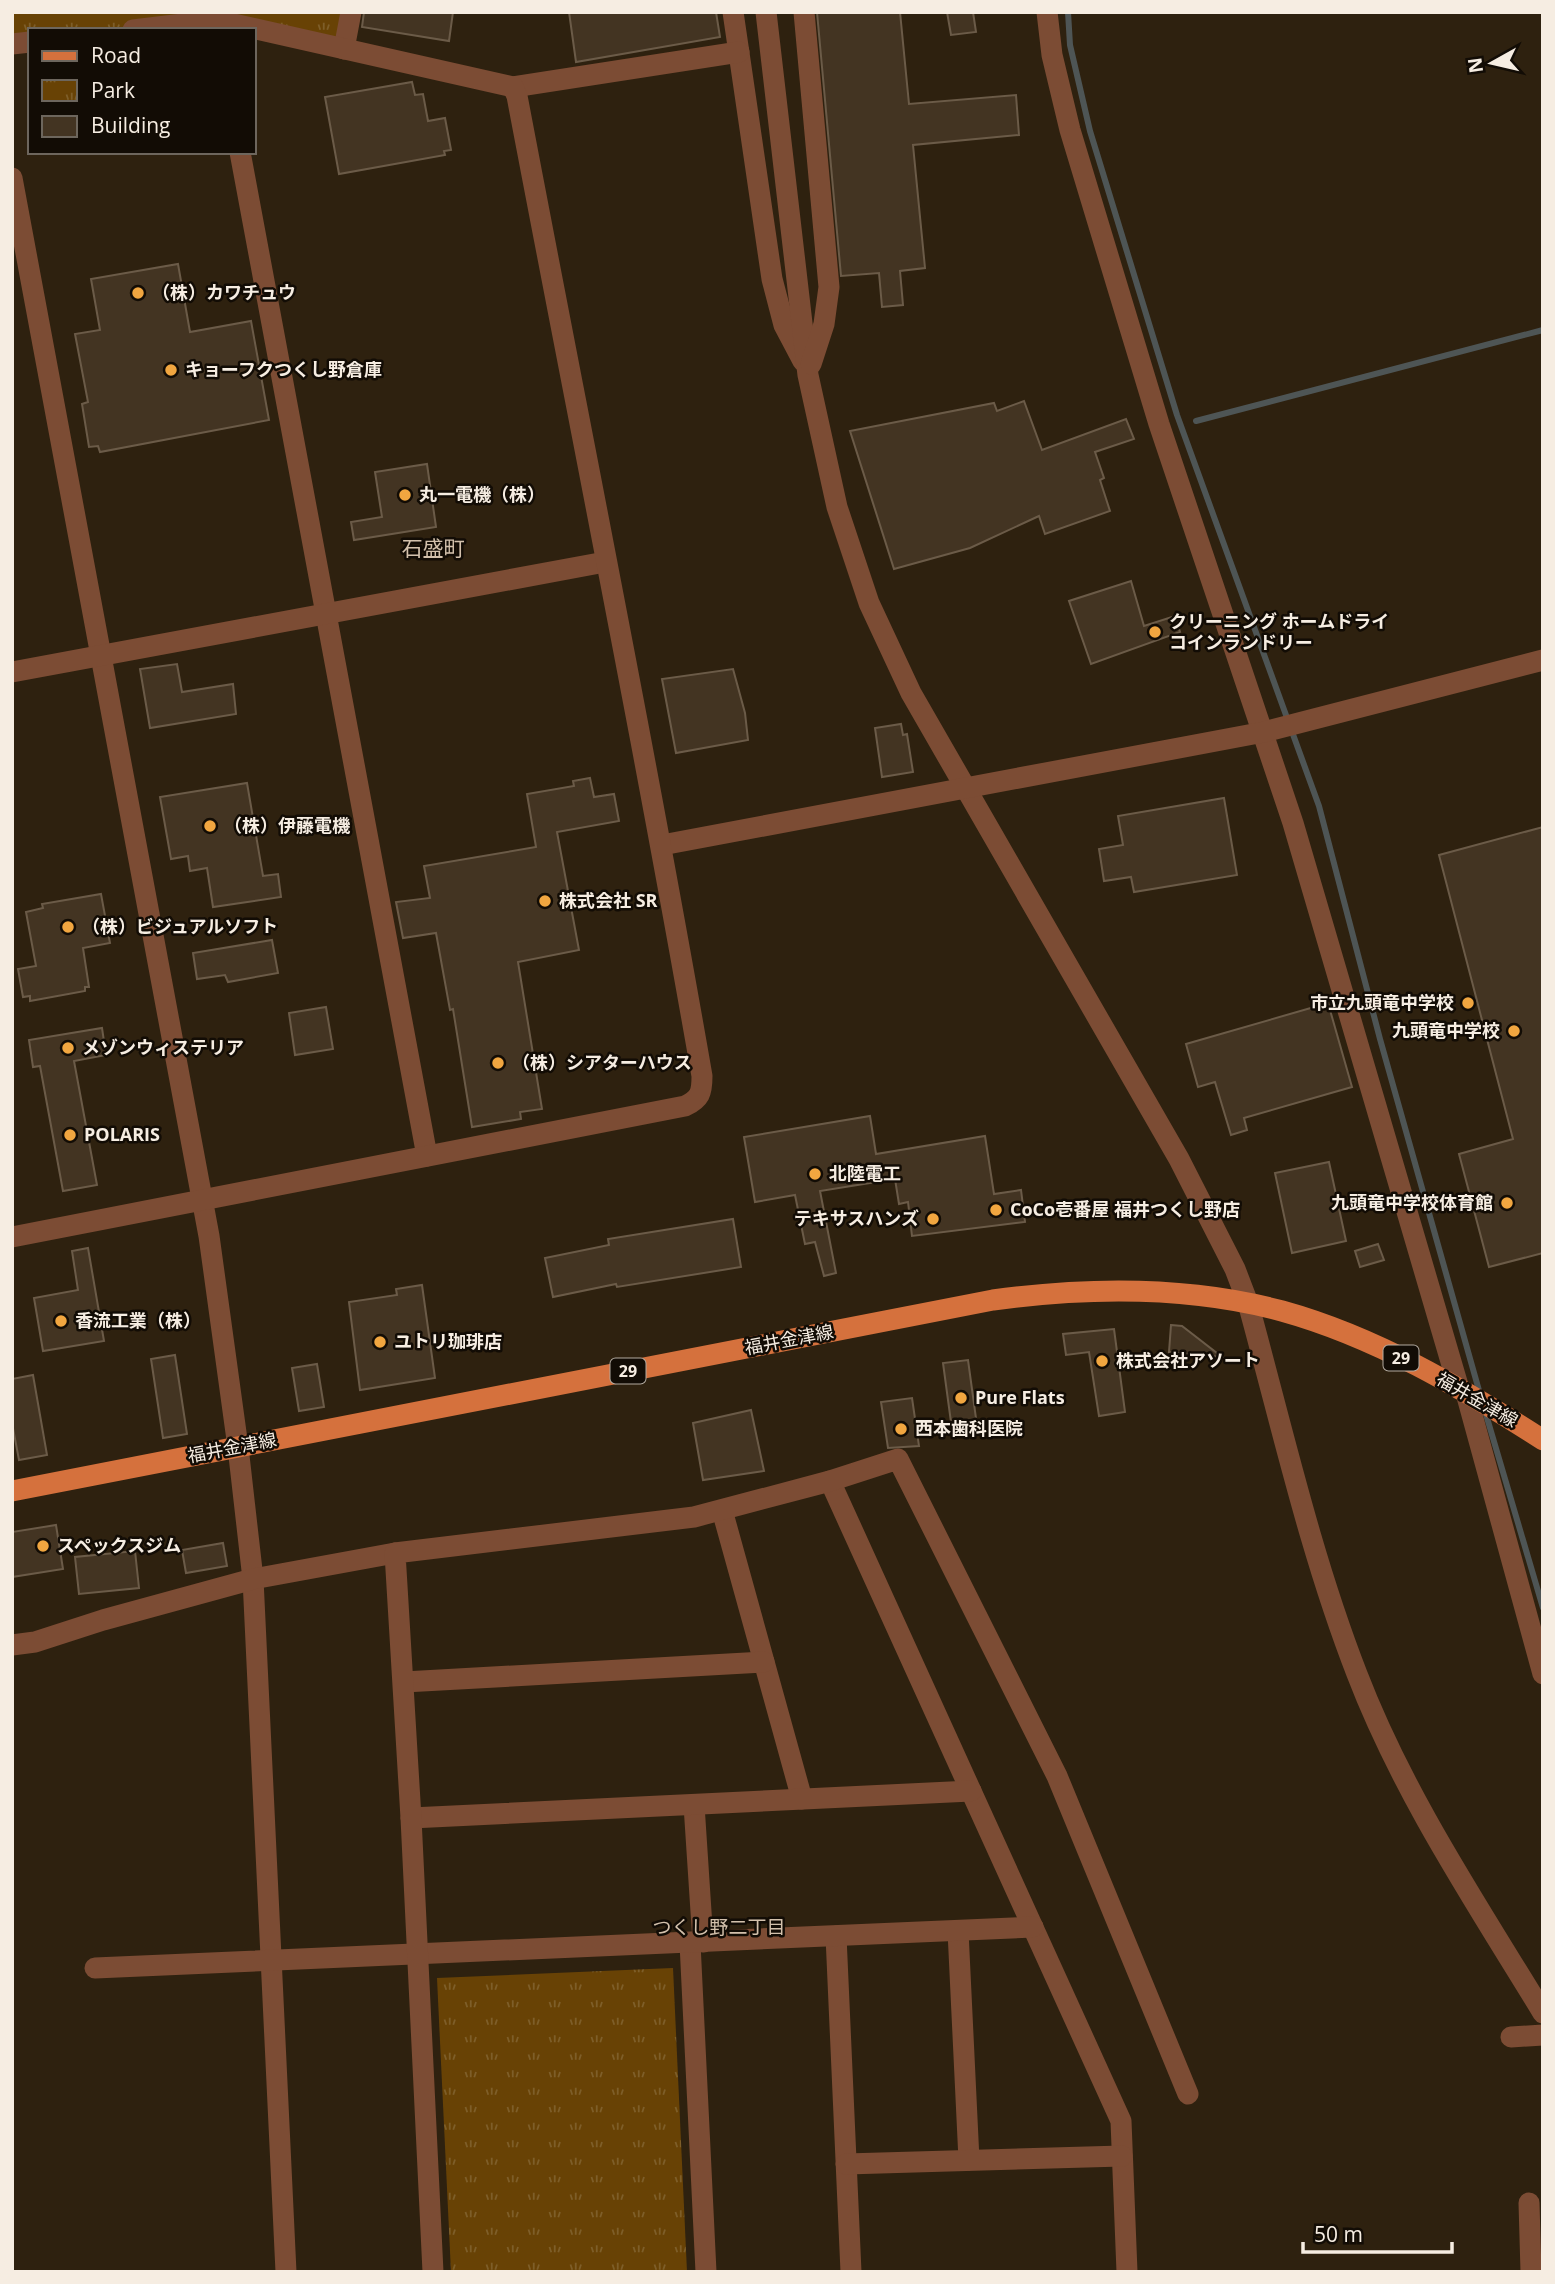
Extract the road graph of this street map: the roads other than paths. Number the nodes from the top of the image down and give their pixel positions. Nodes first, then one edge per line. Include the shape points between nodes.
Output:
1 (351, 12) edge
2 (733, 12) edge
3 (766, 12) edge
4 (804, 12) edge
5 (1048, 12) edge
6 (217, 25) edge
7 (167, 28) edge
8 (256, 32) edge
9 (344, 48) junction
10 (739, 52) junction
11 (513, 87) junction
12 (240, 154) edge
13 (12, 178) edge
14 (808, 372) junction
15 (605, 562) junction
16 (325, 614) junction
17 (101, 656) junction
18 (1543, 660) edge
19 (12, 672) edge
20 (1264, 732) junction
21 (968, 789) junction
22 (662, 845) junction
23 (427, 1156) junction
24 (202, 1199) junction
25 (12, 1237) edge
26 (1248, 1303) junction
27 (1463, 1391) junction
28 (1543, 1440) edge
29 (238, 1447) junction
30 (830, 1481) junction
31 (12, 1490) edge
32 (722, 1510) junction
33 (396, 1553) junction
34 (253, 1579) junction
35 (12, 1645) edge
36 (764, 1662) junction
37 (1543, 1674) edge
38 (404, 1682) junction
39 (971, 1791) junction
40 (802, 1800) junction
41 (694, 1805) junction
42 (411, 1818) junction
43 (1032, 1927) junction
44 (958, 1931) junction
45 (836, 1936) junction
46 (696, 1942) junction
47 (418, 1955) junction
48 (272, 1961) junction
49 (95, 1968) dead end
50 (1543, 2012) edge
51 (1543, 2035) edge
52 (1511, 2037) dead end
53 (1188, 2094) dead end
54 (1122, 2156) junction
55 (969, 2161) junction
56 (846, 2164) junction
57 (1529, 2203) dead end
58 (286, 2272) edge
59 (433, 2272) edge
60 (706, 2272) edge
61 (851, 2272) edge
62 (1127, 2272) edge
63 (1531, 2272) edge

1 - 9 street
2 - 10 street
3 - 14 street
4 - 14 street via 829,287 824,324
5 - 20 street via 1052,55 1074,144 1159,424
6 - 7 street
8 - 9 street
9 - 11 street
10 - 11 street
10 - 14 street via 772,279 784,325
11 - 15 street
12 - 16 street
13 - 17 street
14 - 21 street via 837,507 869,603 911,693
15 - 16 street
15 - 22 street
16 - 17 street
16 - 23 street
17 - 19 street
17 - 24 street
18 - 20 street
20 - 21 street
20 - 27 street
21 - 22 street
21 - 26 street via 1179,1159
22 - 23 street via 702,1076 702,1091 696,1100 685,1106
23 - 24 street
24 - 25 street
24 - 29 street
26 - 27 main road, 福井金津線 / 29 via 1331,1327
26 - 29 main road, 福井金津線 / 29 via 1138,1291 993,1300
26 - 50 street via 1313,1548 1357,1675 1450,1861
27 - 28 main road, 福井金津線 / 29
27 - 37 street
29 - 31 main road, 福井金津線 / 29
29 - 34 street
30 - 32 street
30 - 39 street
30 - 53 street via 898,1459 1057,1776
32 - 33 street
32 - 36 street
33 - 34 street
33 - 38 street
34 - 35 street
34 - 48 street
36 - 38 street
36 - 40 street
38 - 42 street
39 - 40 street
39 - 43 street
40 - 41 street
41 - 42 street
41 - 46 street
42 - 47 street
43 - 44 street
43 - 54 street via 1121,2121
44 - 45 street
44 - 55 street
45 - 46 street
45 - 56 street
46 - 47 street
46 - 60 street
47 - 48 street
47 - 59 street
48 - 49 street
48 - 58 street
51 - 52 street
54 - 55 street
54 - 62 street
55 - 56 street
56 - 61 street
57 - 63 street

